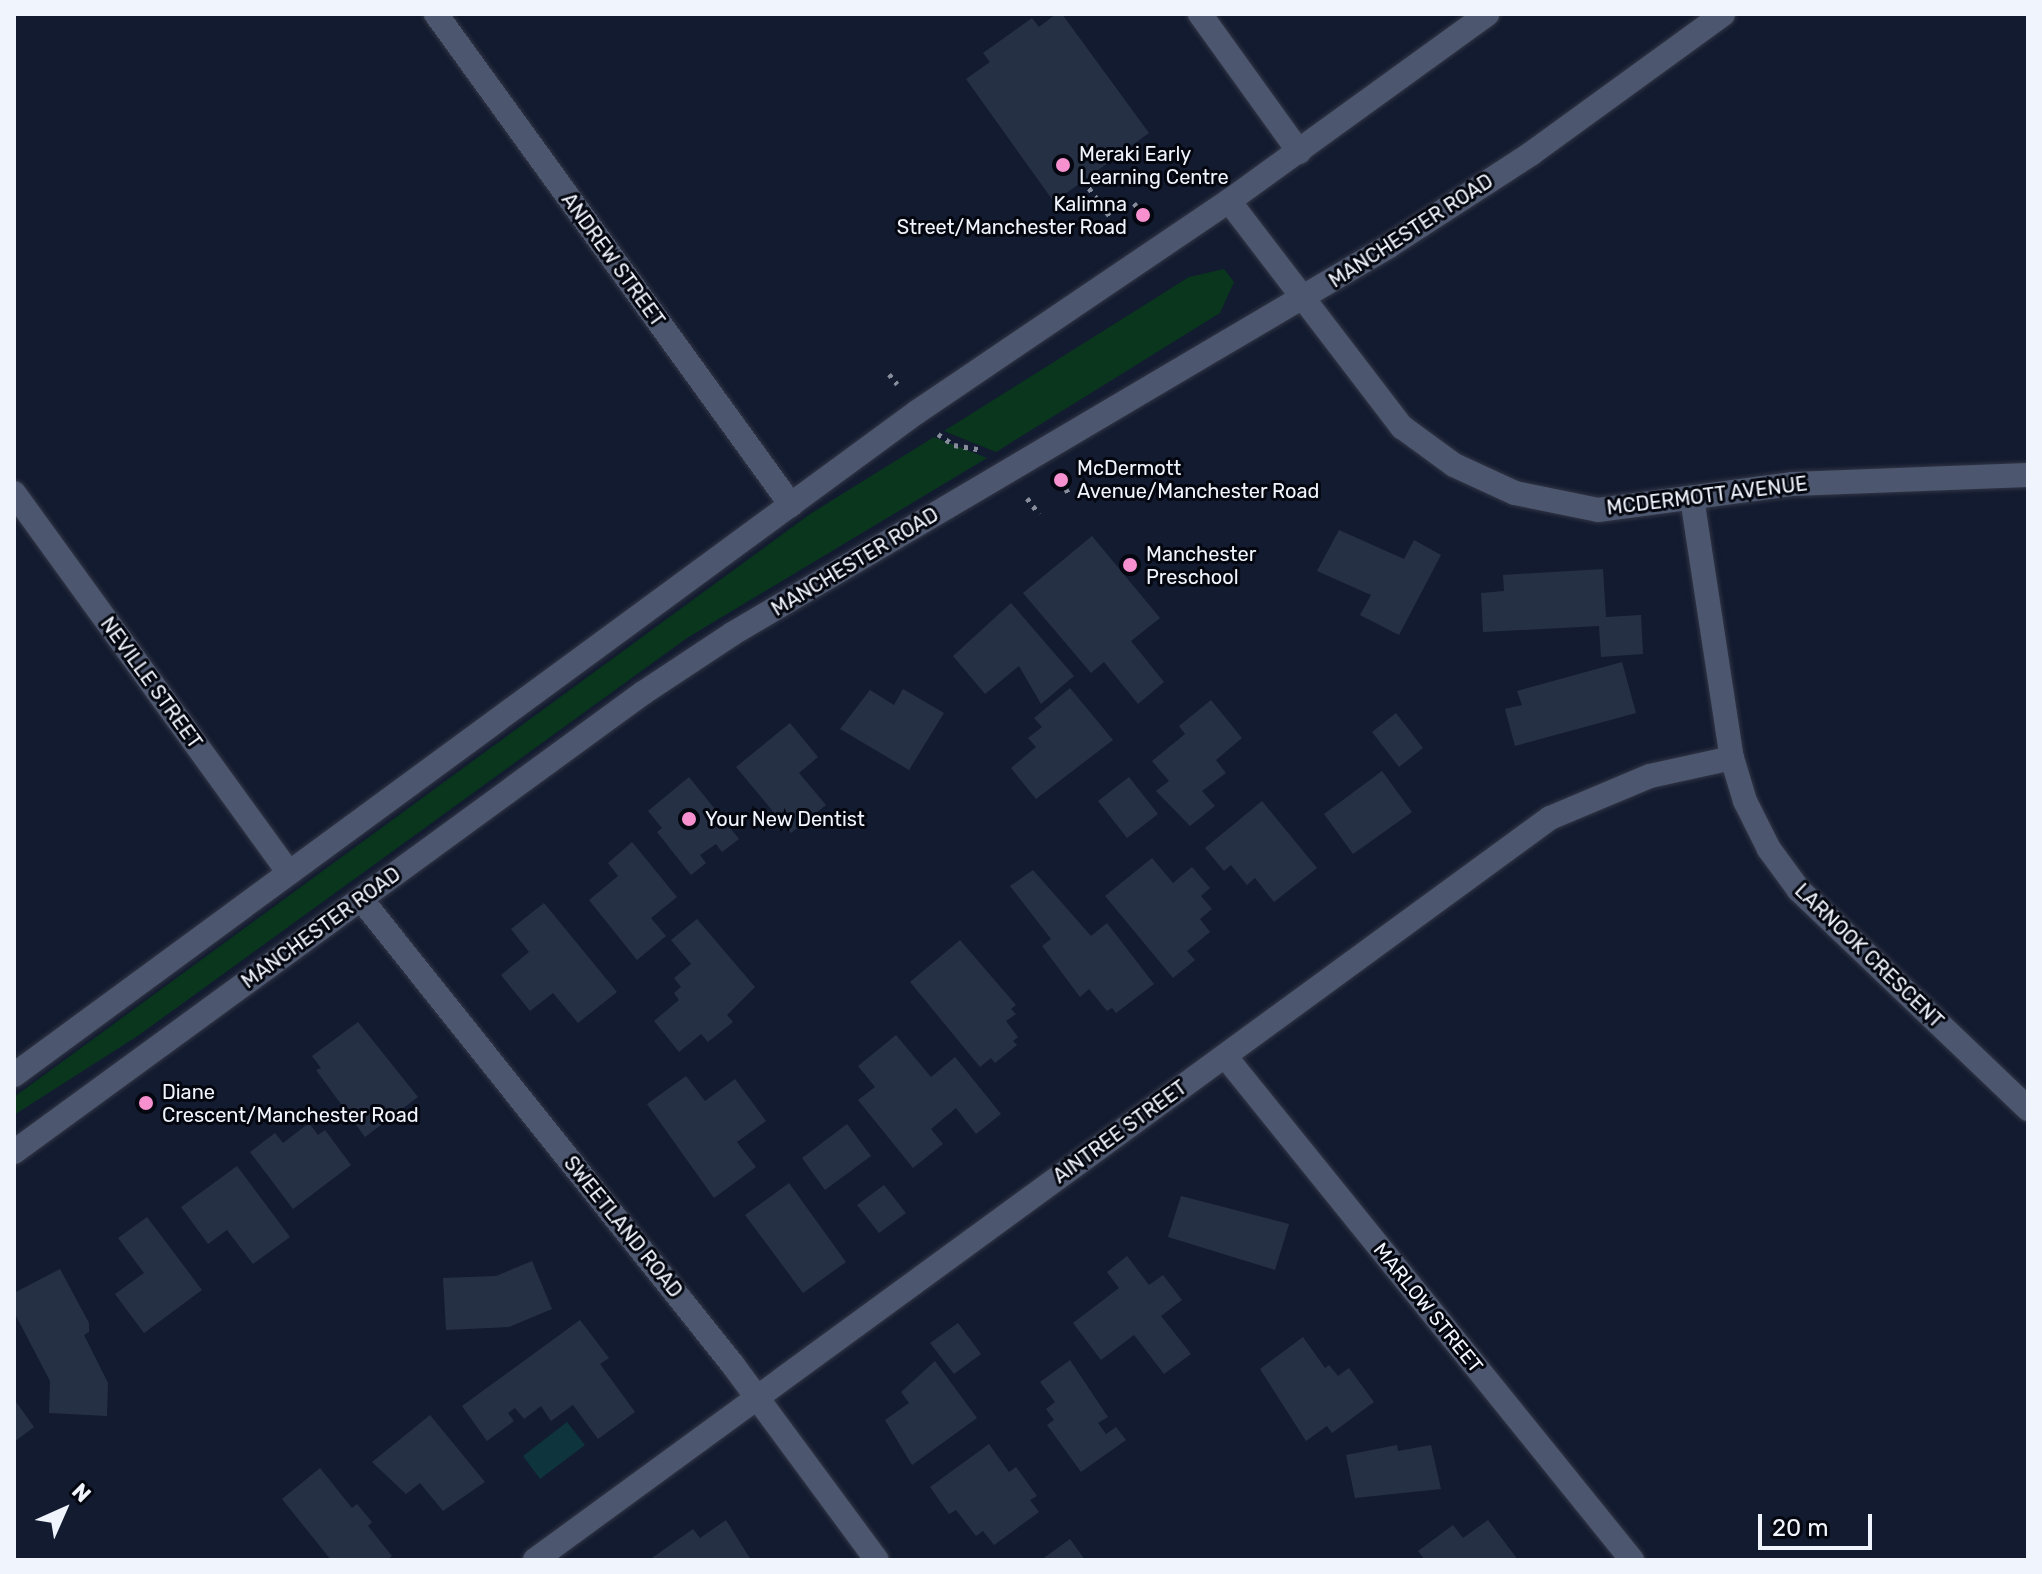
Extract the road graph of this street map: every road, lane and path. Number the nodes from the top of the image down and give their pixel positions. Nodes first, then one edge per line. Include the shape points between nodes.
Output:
1 (436, 14) edge
2 (1200, 14) edge
3 (1487, 14) edge
4 (1723, 14) edge
5 (1299, 152) junction
6 (1083, 180) dead end
7 (1229, 201) junction
8 (1134, 203) dead end
9 (1143, 215) dead end
10 (1111, 218) dead end
11 (1302, 300) junction
12 (889, 374) dead end
13 (897, 384) dead end
14 (938, 434) dead end
15 (994, 457) dead end
16 (2028, 475) edge
17 (1061, 480) dead end
18 (14, 493) edge
19 (1070, 496) dead end
20 (1027, 498) dead end
21 (1692, 498) junction
22 (791, 505) junction
23 (1039, 514) dead end
24 (1732, 758) junction
25 (289, 873) junction
26 (361, 899) junction
27 (1225, 1056) junction
28 (14, 1075) edge
29 (146, 1103) dead end
30 (151, 1109) dead end
31 (2028, 1109) edge
32 (14, 1152) edge
33 (757, 1396) junction
34 (535, 1560) edge
35 (877, 1560) edge
36 (1632, 1560) edge

1 - 22 street, ANDREW STREET
2 - 5 street
3 - 5 street
4 - 11 street, MANCHESTER ROAD via 1532,153
5 - 7 street
6 - 10 path
7 - 11 street, MCDERMOTT AVENUE
7 - 22 street via 1014,344
8 - 9 path
11 - 21 street, MCDERMOTT AVENUE via 1402,427 1454,465 1515,493 1598,510
11 - 26 street, MANCHESTER ROAD via 732,634
12 - 13 path
14 - 15 path
16 - 21 street, MCDERMOTT AVENUE via 1793,484
17 - 19 path
18 - 25 street, NEVILLE STREET
20 - 23 path
21 - 24 street, LARNOOK CRESCENT
22 - 25 street
24 - 27 street, AINTREE STREET via 1650,776 1550,818
24 - 31 street, LARNOOK CRESCENT via 1745,801 1769,849 1799,890
25 - 28 street
26 - 32 street, MANCHESTER ROAD
26 - 33 street, SWEETLAND ROAD
27 - 33 street, AINTREE STREET
27 - 36 street, MARLOW STREET
29 - 30 path
33 - 34 street, AINTREE STREET
33 - 35 street, SWEETLAND ROAD

